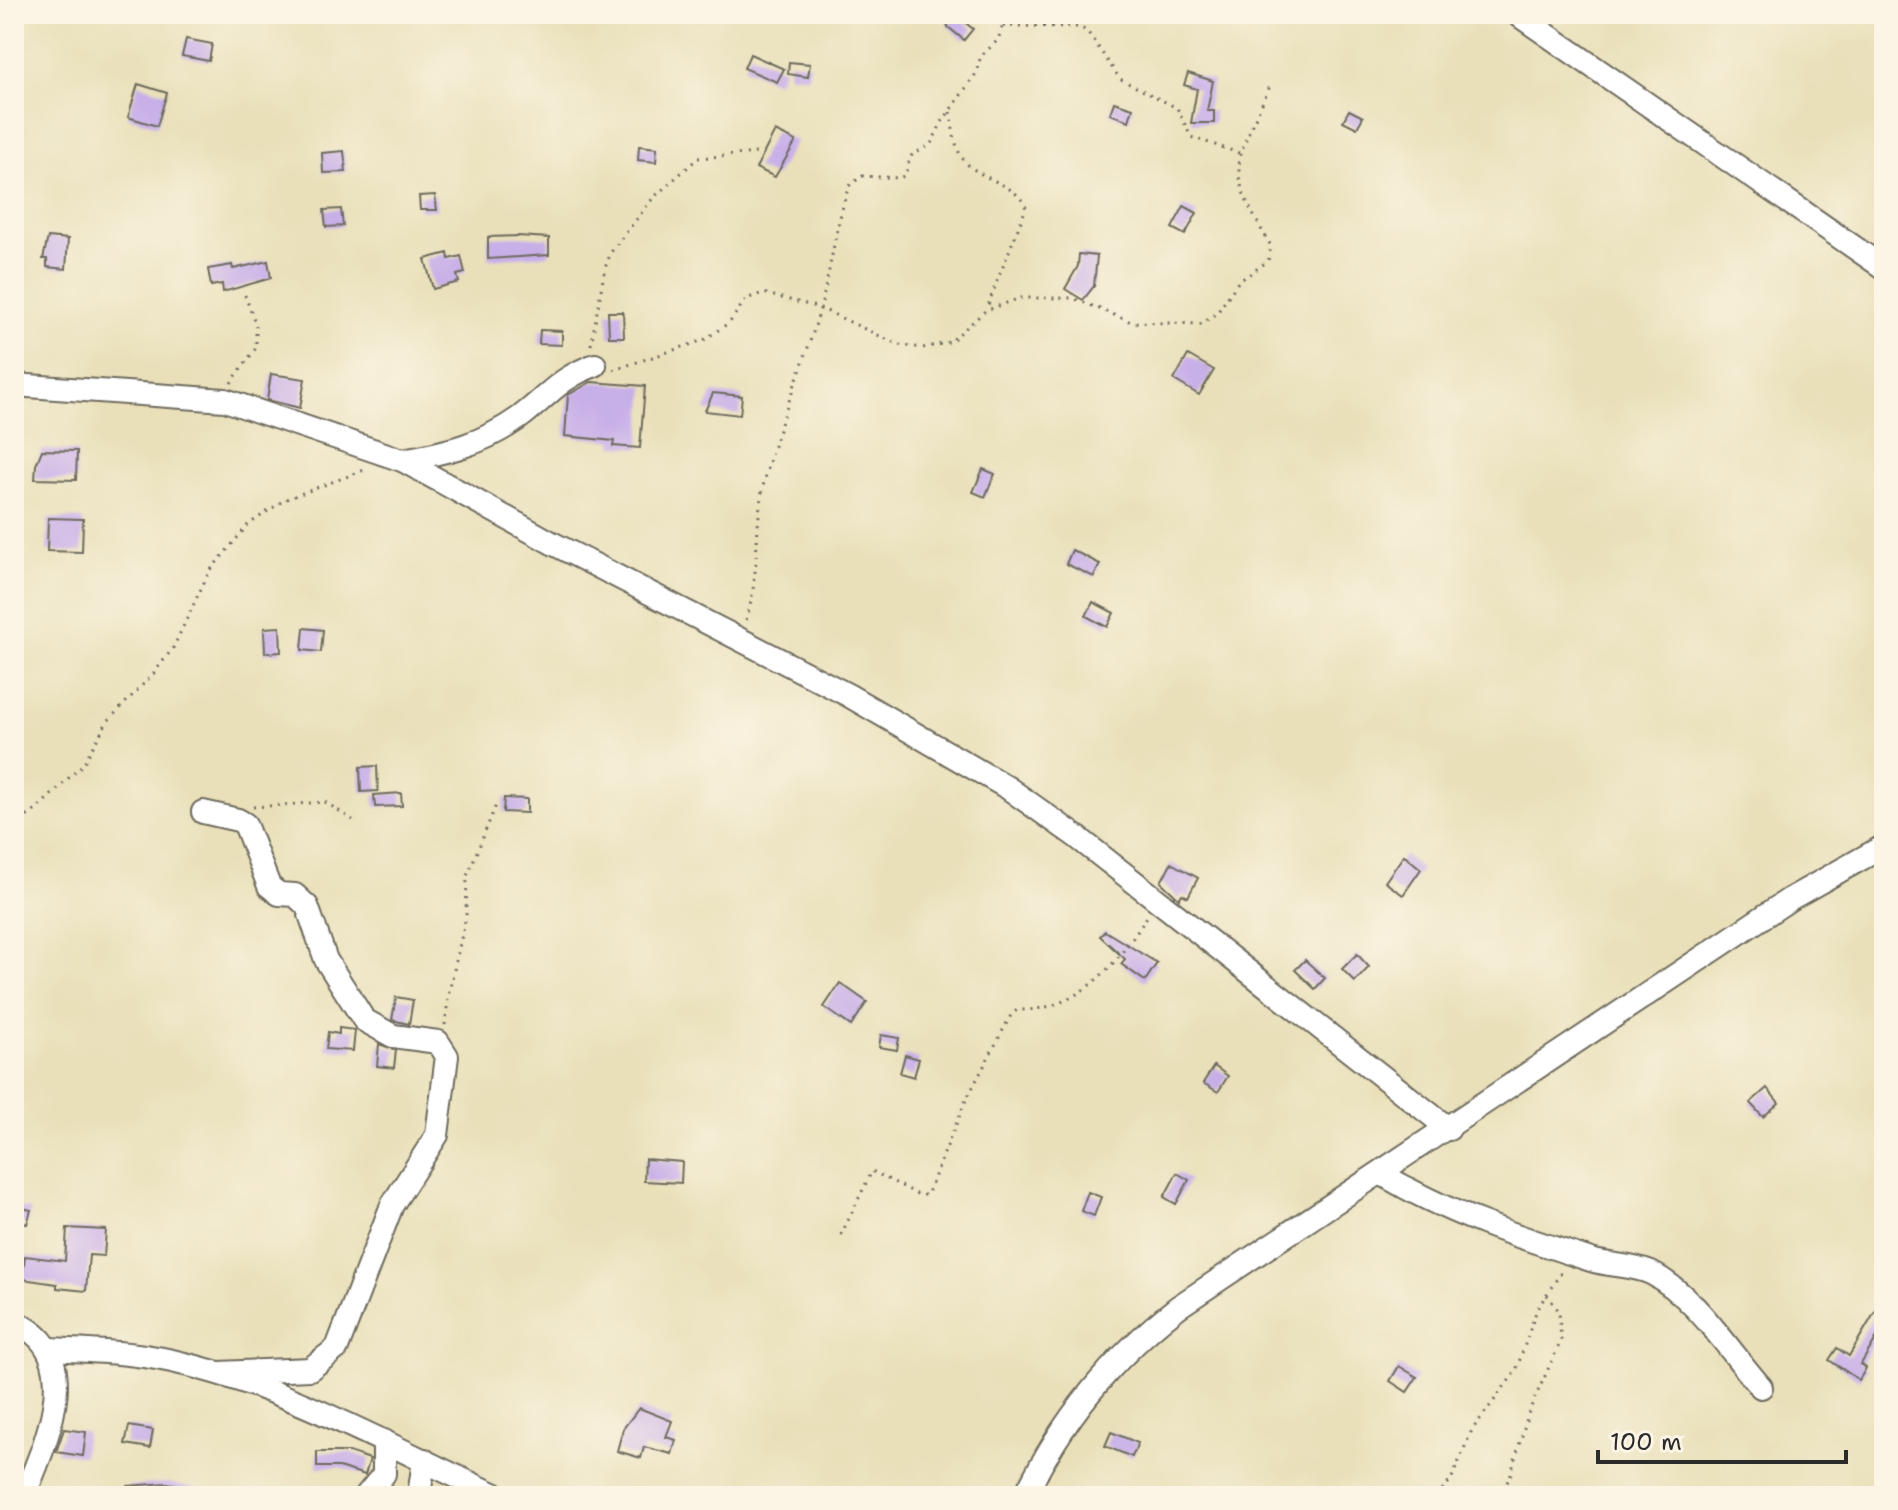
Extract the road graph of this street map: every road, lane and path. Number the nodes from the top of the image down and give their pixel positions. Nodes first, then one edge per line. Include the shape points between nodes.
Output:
1 (1006, 14) edge
2 (1517, 14) edge
3 (1003, 26) junction
4 (1270, 86) dead end
5 (950, 112) junction
6 (757, 153) dead end
7 (1240, 153) junction
8 (1884, 268) edge
9 (243, 290) dead end
10 (820, 308) junction
11 (985, 311) junction
12 (595, 365) junction
13 (14, 385) edge
14 (225, 400) junction
15 (402, 460) junction
16 (740, 639) junction
17 (496, 805) dead end
18 (213, 814) joint
19 (353, 820) dead end
20 (14, 826) edge
21 (1884, 846) edge
22 (1156, 902) junction
23 (444, 1048) junction
24 (1449, 1129) junction
25 (1382, 1174) junction
26 (841, 1235) dead end
27 (1567, 1252) junction
28 (1547, 1295) junction
29 (14, 1322) edge
30 (51, 1349) junction
31 (219, 1373) junction
32 (1761, 1387) dead end
33 (384, 1441) junction
34 (424, 1460) junction
35 (24, 1496) edge
36 (366, 1496) edge
37 (419, 1496) edge
38 (498, 1496) edge
39 (1025, 1496) edge
40 (1437, 1496) edge
41 (1499, 1496) edge

1 - 3 path
2 - 8 street
3 - 5 path
3 - 7 path via 1087,31 1120,79 1177,108 1191,137
4 - 7 path
5 - 10 path via 931,144 911,156 905,175 862,176 849,186
5 - 11 path via 964,160 1019,195 1026,208
6 - 12 path via 698,158 653,198 622,236 602,282 591,343
7 - 11 path via 1242,196 1271,255 1238,282 1209,319 1187,326 1131,322 1062,296 1020,298
9 - 14 path via 256,325 256,348 249,363 235,373
10 - 11 path via 899,345 923,348 950,342
10 - 12 path via 753,294 730,322 704,340 623,368
10 - 16 path via 764,483 755,588
12 - 15 street via 556,384 496,433 467,447
13 - 14 street
14 - 15 street
15 - 16 street
15 - 20 path via 351,473 284,500 248,525 209,572 173,648 107,722 86,761
16 - 22 street via 972,765 1077,837
17 - 23 path via 467,876 466,917 449,992
18 - 19 path via 325,802
18 - 23 street via 238,820 250,832 273,891 295,895 307,906 326,960 364,1020 393,1036 428,1039
21 - 24 street via 1790,899
22 - 24 street
22 - 26 path via 1100,977 1059,1004 1011,1015 966,1100 927,1195 872,1171
23 - 31 street via 447,1069 437,1135 392,1205 337,1348 310,1369
24 - 25 street
25 - 27 street via 1458,1214
25 - 39 street via 1138,1338 1060,1429
27 - 28 path
27 - 32 street via 1636,1268 1661,1281 1692,1306
28 - 40 path via 1532,1320 1516,1371 1472,1430 1451,1480
28 - 41 path via 1559,1311 1561,1341
29 - 30 street
30 - 31 street via 137,1355
30 - 35 street via 52,1416
31 - 33 street
33 - 34 street
33 - 36 street via 384,1474
34 - 37 street
34 - 38 street

